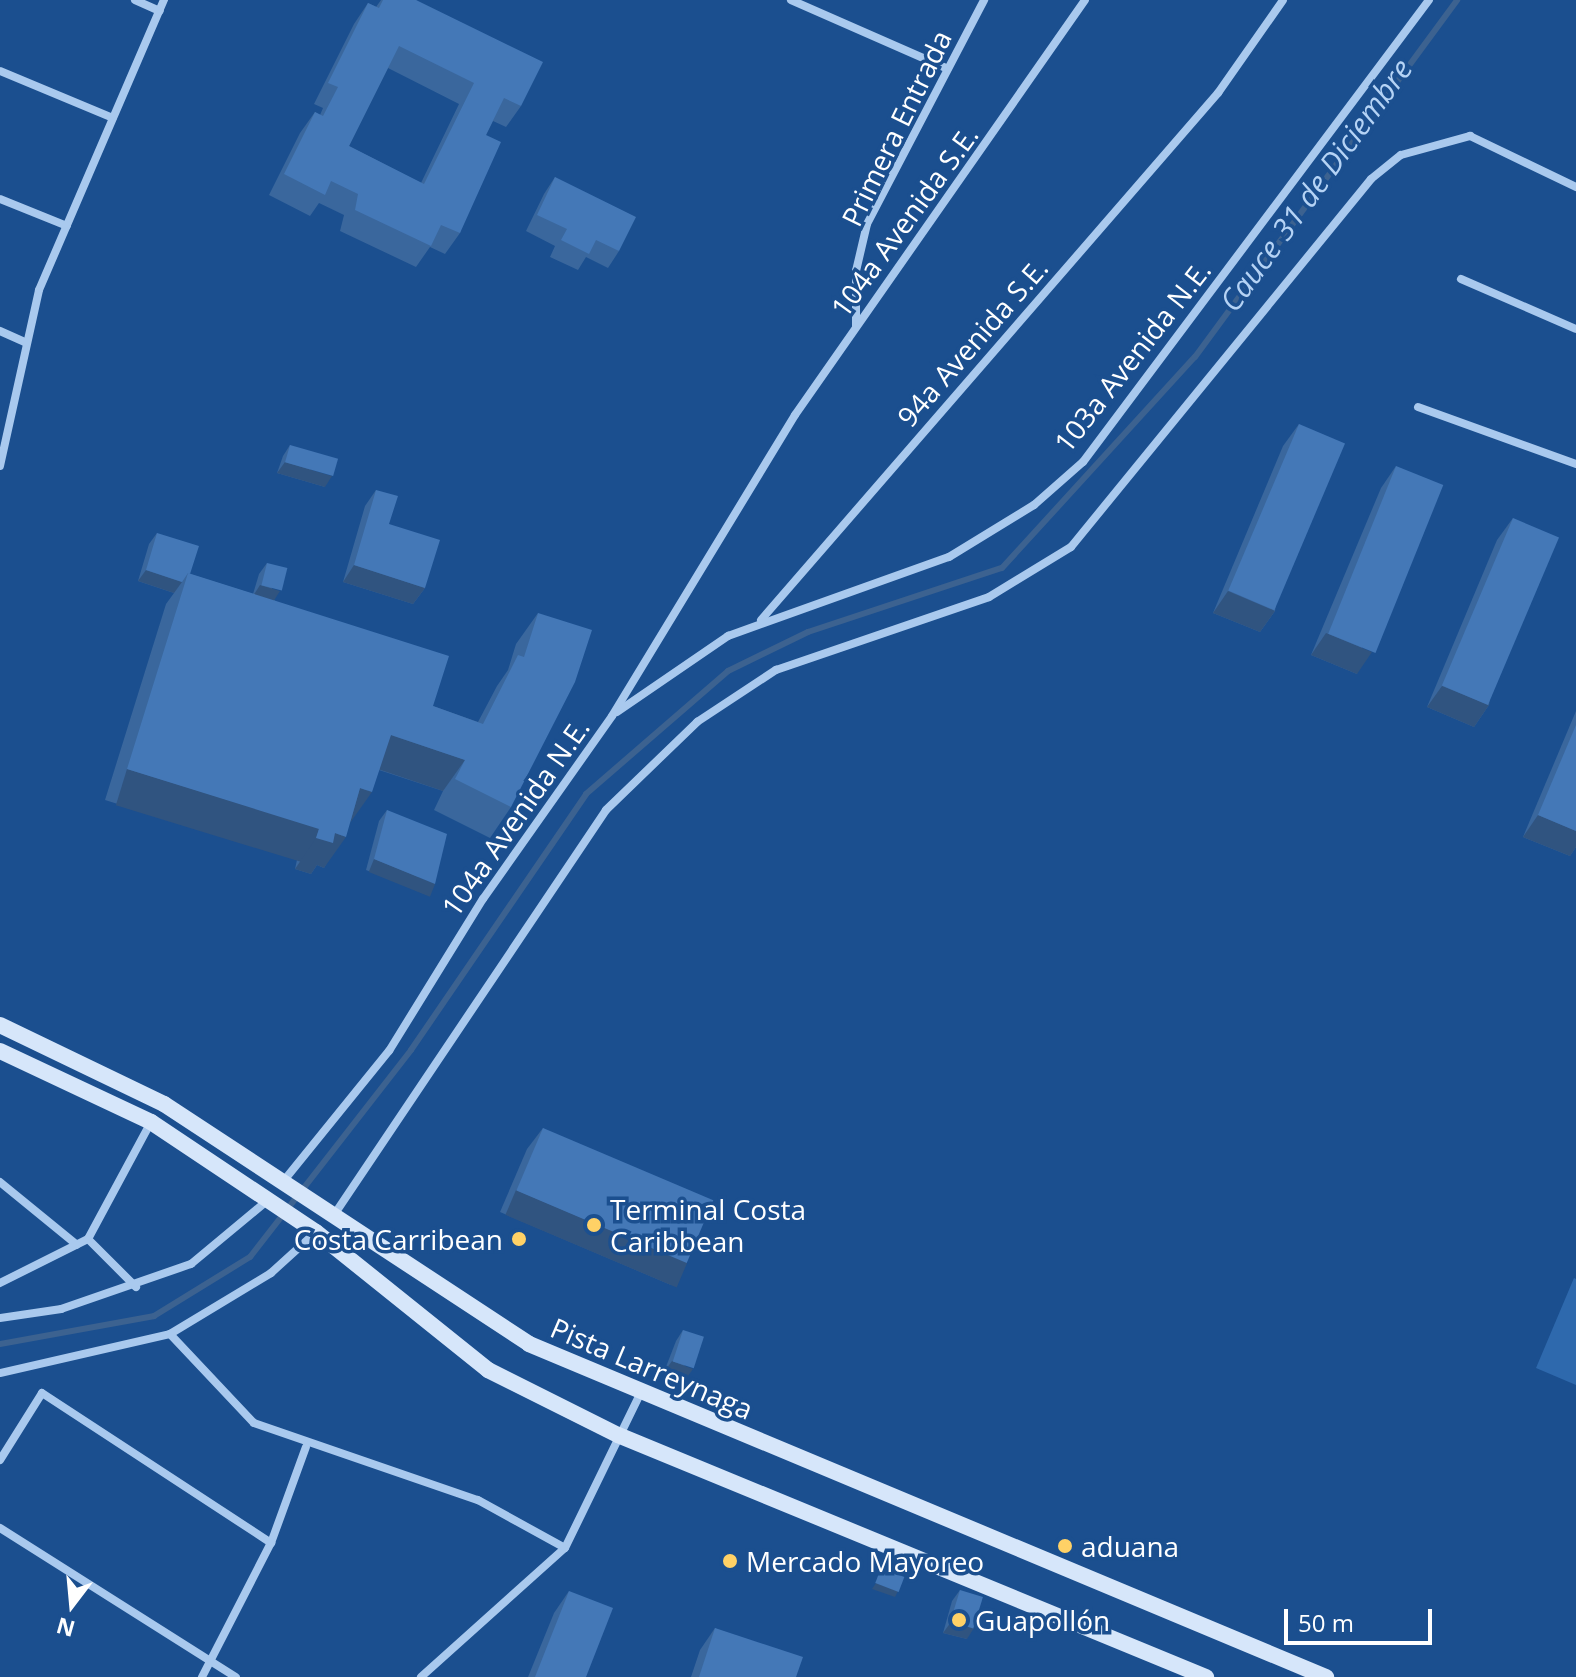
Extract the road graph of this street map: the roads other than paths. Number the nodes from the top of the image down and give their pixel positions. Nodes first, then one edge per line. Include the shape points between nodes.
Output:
1 (135, 0) edge
2 (164, 0) edge
3 (791, 0) edge
4 (984, 0) edge
5 (1085, 0) edge
6 (1283, 0) edge
7 (1429, 0) edge
8 (160, 11) junction
9 (948, 69) junction
10 (0, 71) edge
11 (113, 118) junction
12 (1576, 187) edge
13 (0, 199) edge
14 (67, 226) junction
15 (1461, 279) dead end
16 (856, 326) junction
17 (1576, 329) edge
18 (0, 331) edge
19 (25, 342) junction
20 (1418, 407) dead end
21 (1, 460) edge
22 (1576, 464) edge
23 (763, 470) joint
24 (760, 621) junction
25 (612, 716) junction
26 (0, 1025) edge
27 (0, 1051) edge
28 (151, 1122) junction
29 (288, 1179) junction
30 (0, 1182) edge
31 (271, 1201) junction
32 (332, 1210) junction
33 (313, 1230) junction
34 (88, 1239) junction
35 (77, 1245) junction
36 (0, 1283) edge
37 (136, 1287) junction
38 (0, 1318) edge
39 (170, 1334) junction
40 (0, 1373) edge
41 (639, 1396) junction
42 (618, 1435) junction
43 (306, 1447) junction
44 (0, 1460) edge
45 (0, 1528) edge
46 (271, 1543) junction
47 (565, 1548) junction
48 (209, 1664) junction
49 (202, 1677) edge
50 (236, 1677) edge
51 (421, 1677) edge
52 (1206, 1677) edge
53 (1326, 1677) edge

1 - 8 street
2 - 8 street
3 - 9 street
4 - 9 street, Primera Entrada
5 - 16 street, 104a Avenida S.E.
6 - 24 street, 94a Avenida S.E. via 1218,93
7 - 24 street, 103a Avenida N.E. via 1083,462 1034,505 949,557
8 - 11 street
9 - 16 street, Primera Entrada via 867,224 856,271
10 - 11 street
11 - 14 street
12 - 32 street via 1470,136 1401,155 1371,179 1071,547 989,597 776,670 697,722 606,810
13 - 14 street
14 - 19 street
15 - 17 street
16 - 23 street, 104a Avenida S.E.
18 - 19 street
19 - 21 street
20 - 22 street
23 - 25 street, 104a Avenida N.E.
24 - 25 street, 103a Avenida N.E.
25 - 29 street, 104a Avenida N.E. via 483,899 389,1051
26 - 29 main road, Pista Larreynaga via 164,1104
27 - 28 main road
28 - 31 main road
28 - 34 street
29 - 32 main road, Pista Larreynaga
30 - 35 street
31 - 33 main road
31 - 37 street via 191,1264
32 - 41 main road, Pista Larreynaga via 529,1344
33 - 39 street via 271,1273
33 - 42 main road via 488,1370
34 - 35 street
34 - 37 street
35 - 36 street
37 - 38 street
39 - 40 street
39 - 43 street via 225,1399 254,1423
41 - 42 street
41 - 53 main road, Pista Larreynaga
42 - 47 street
42 - 52 main road
43 - 46 street
43 - 47 street via 478,1500
44 - 46 street via 42,1393
45 - 48 street
46 - 48 street
47 - 51 street
48 - 49 street
48 - 50 street

